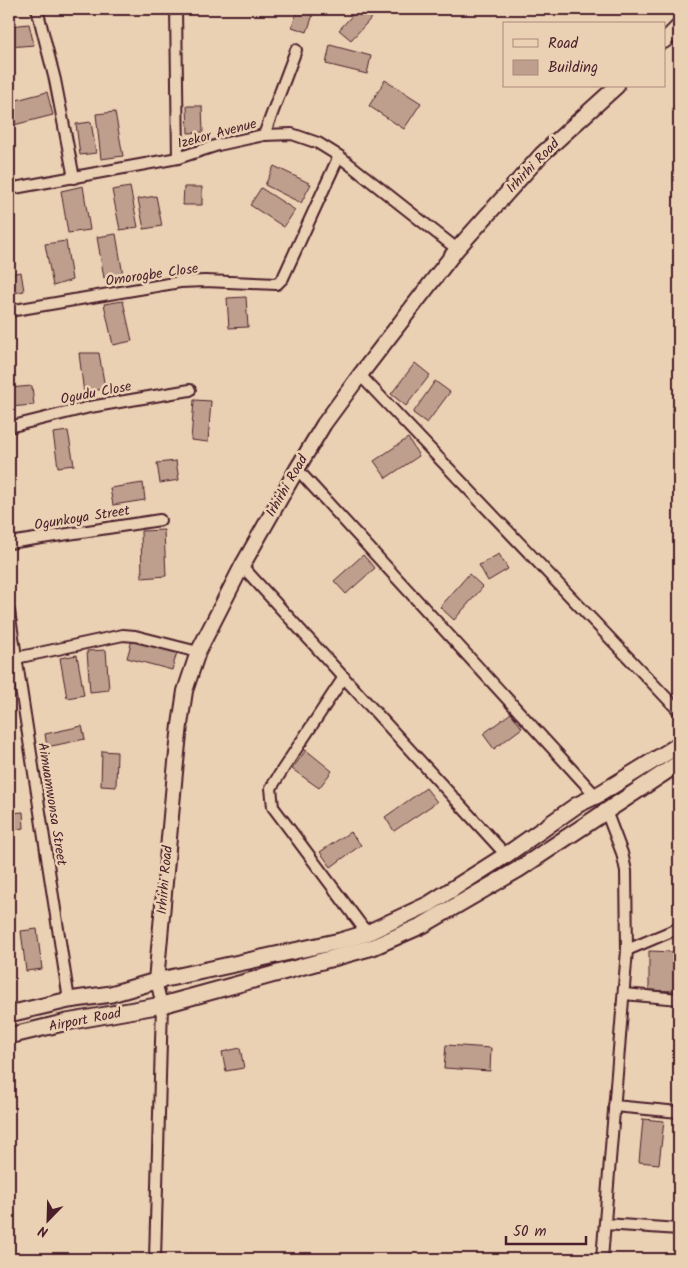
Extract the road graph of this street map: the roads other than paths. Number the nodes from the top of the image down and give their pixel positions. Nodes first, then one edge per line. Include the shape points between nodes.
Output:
1 (37, 9) edge
2 (176, 9) edge
3 (679, 26) edge
4 (666, 39) edge
5 (296, 50) dead end
6 (615, 88) edge
7 (264, 135) junction
8 (339, 156) junction
9 (178, 158) junction
10 (74, 178) junction
11 (9, 190) edge
12 (457, 250) junction
13 (9, 311) edge
14 (360, 375) junction
15 (190, 390) dead end
16 (9, 427) edge
17 (297, 469) junction
18 (160, 520) dead end
19 (9, 543) edge
20 (242, 566) junction
21 (9, 611) edge
22 (198, 652) junction
23 (16, 658) junction
24 (344, 677) junction
25 (679, 712) edge
26 (679, 744) edge
27 (679, 762) edge
28 (596, 796) junction
29 (606, 812) junction
30 (506, 855) junction
31 (679, 928) edge
32 (367, 933) junction
33 (627, 950) junction
34 (156, 981) junction
35 (624, 994) junction
36 (679, 999) edge
37 (69, 1000) junction
38 (162, 1005) junction
39 (9, 1014) edge
40 (9, 1036) edge
41 (614, 1106) junction
42 (679, 1112) edge
43 (605, 1224) junction
44 (679, 1229) edge
45 (155, 1259) edge
46 (602, 1259) edge

1 - 10 street
2 - 9 street
3 - 4 street
5 - 7 street
6 - 12 street, Irhirhi Road via 542,154
7 - 8 street, Izekor Avenue via 292,134 318,143
7 - 9 street, Izekor Avenue
8 - 12 street, Izekor Avenue
8 - 13 street, Omorogbe Close via 283,278 277,284 180,282
9 - 10 street, Izekor Avenue
10 - 11 street, Izekor Avenue
12 - 14 street, Irhirhi Road
14 - 17 street, Irhirhi Road via 324,424
14 - 25 street
15 - 16 street, Ogudu Close via 90,407
17 - 20 street, Irhirhi Road
17 - 28 street
18 - 19 street, Ogunkoya Street
20 - 22 street, Irhirhi Road
20 - 24 street
21 - 23 street, Aimuamwonsa Street
22 - 23 street via 123,635
22 - 34 street, Irhirhi Road via 185,691 180,725
23 - 37 street, Aimuamwonsa Street
24 - 30 street
24 - 32 street via 271,788 273,807
26 - 28 main road, Airport Road
27 - 29 main road, Airport Road
28 - 30 main road, Airport Road via 577,805
29 - 33 street via 626,871
29 - 38 main road, Airport Road via 423,926 373,947
30 - 32 main road, Airport Road via 429,904
31 - 33 street
32 - 34 main road, Airport Road
33 - 35 street
34 - 37 main road, Airport Road via 111,994
34 - 38 street
35 - 36 street
35 - 41 street
37 - 39 main road, Airport Road
38 - 40 main road, Airport Road
38 - 45 street
41 - 42 street
41 - 43 street
43 - 44 street
43 - 46 street

